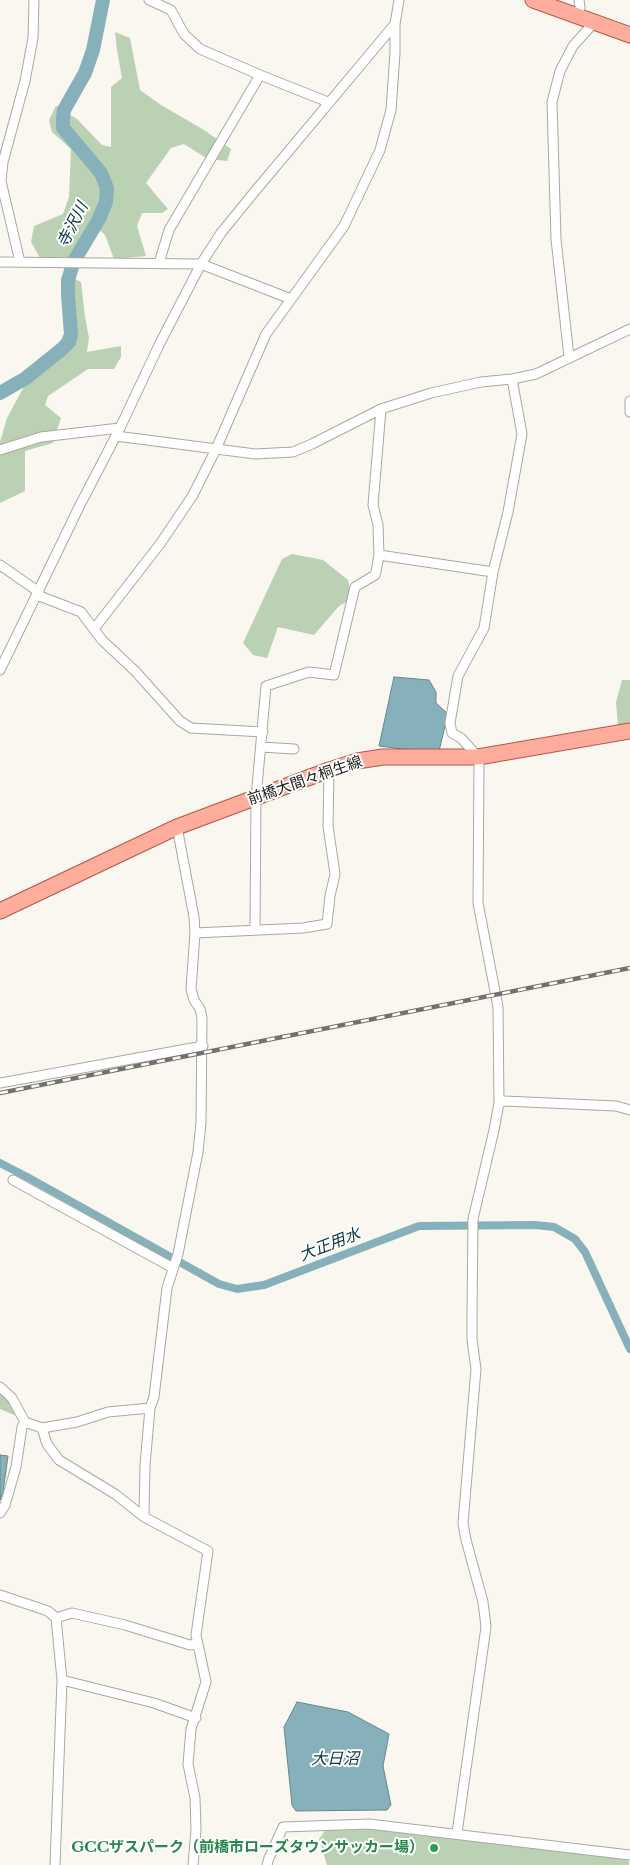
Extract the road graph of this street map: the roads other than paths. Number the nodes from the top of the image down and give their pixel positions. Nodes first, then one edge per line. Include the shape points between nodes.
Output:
1 (34, 0) edge
2 (149, 0) edge
3 (399, 0) edge
4 (533, 0) edge
5 (579, 0) edge
6 (585, 19) junction
7 (395, 24) junction
8 (630, 35) edge
9 (260, 75) junction
10 (328, 102) junction
11 (2, 162) edge
12 (0, 262) edge
13 (20, 262) junction
14 (159, 263) junction
15 (201, 264) junction
16 (291, 299) junction
17 (629, 332) edge
18 (570, 357) junction
19 (512, 379) junction
20 (630, 401) edge
21 (381, 410) junction
22 (630, 412) edge
23 (118, 432) junction
24 (216, 449) junction
25 (0, 450) edge
26 (379, 555) junction
27 (0, 564) edge
28 (494, 572) junction
29 (38, 594) junction
30 (94, 629) junction
31 (0, 670) edge
32 (630, 731) edge
33 (263, 732) junction
34 (261, 747) junction
35 (294, 749) dead end
36 (478, 757) junction
37 (329, 770) junction
38 (256, 798) junction
39 (177, 827) junction
40 (0, 910) edge
41 (256, 930) junction
42 (195, 933) junction
43 (203, 1046) junction
44 (0, 1084) edge
45 (499, 1103) junction
46 (630, 1110) edge
47 (14, 1180) dead end
48 (173, 1267) junction
49 (0, 1387) edge
50 (150, 1408) junction
51 (25, 1422) junction
52 (42, 1428) junction
53 (0, 1513) edge
54 (144, 1517) junction
55 (0, 1595) edge
56 (56, 1618) junction
57 (198, 1644) junction
58 (62, 1680) junction
59 (196, 1718) junction
60 (457, 1833) junction
61 (630, 1855) edge
62 (55, 1865) edge
63 (193, 1865) edge
64 (267, 1865) edge

1 - 11 street via 33,38 25,82
2 - 9 street via 171,10 184,34 200,48
3 - 7 street
4 - 6 main road
5 - 6 street
6 - 8 main road
6 - 18 street via 590,27 573,46 560,71 552,102 556,239
7 - 10 street
7 - 16 street via 391,110 380,150 344,226
9 - 10 street
9 - 14 street via 169,230
10 - 15 street via 221,233
11 - 13 street via 0,181
12 - 13 street
13 - 14 street
14 - 15 street
15 - 16 street
15 - 23 street
16 - 24 street via 266,334
17 - 18 street
18 - 19 street via 536,374
19 - 21 street via 431,393
19 - 28 street via 522,434
20 - 22 street
21 - 24 street via 294,452 255,454
21 - 26 street via 373,505 378,525
23 - 24 street
23 - 25 street via 41,437
23 - 29 street
24 - 30 street via 193,495 160,544
26 - 28 street
26 - 33 street via 374,575 355,587 334,675 309,672 266,686
27 - 29 street
28 - 36 street via 484,628 458,676 450,723 452,733
29 - 30 street via 81,612
29 - 31 street
30 - 33 street via 180,721 191,728
32 - 36 main road, 前橋大間々桐生線
33 - 34 street
34 - 35 street
34 - 38 street
36 - 37 main road, 前橋大間々桐生線 via 383,757
36 - 45 street via 478,903 497,1001
37 - 38 main road, 前橋大間々桐生線
37 - 41 street via 328,826 335,874 327,924
38 - 39 main road, 前橋大間々桐生線
38 - 41 street
39 - 40 main road, 前橋大間々桐生線
39 - 42 street
41 - 42 street
42 - 43 street via 191,989 202,1013
43 - 44 street
43 - 48 street via 200,1137
45 - 46 street via 616,1106
45 - 60 street via 473,1219 472,1340 476,1369 464,1523 486,1627
47 - 48 street
48 - 50 street via 167,1288 154,1398
49 - 51 street via 12,1398
50 - 52 street via 108,1412
50 - 54 street
51 - 52 street
51 - 53 street via 16,1467
52 - 54 street via 47,1444 59,1460 115,1494
54 - 57 street via 208,1551 196,1635
55 - 56 street via 48,1611
56 - 57 street via 72,1613 190,1645
56 - 58 street
57 - 59 street via 206,1682
58 - 59 street via 154,1703
58 - 62 street
59 - 63 street via 188,1764 195,1798
60 - 61 street
60 - 64 street via 369,1824 283,1827

